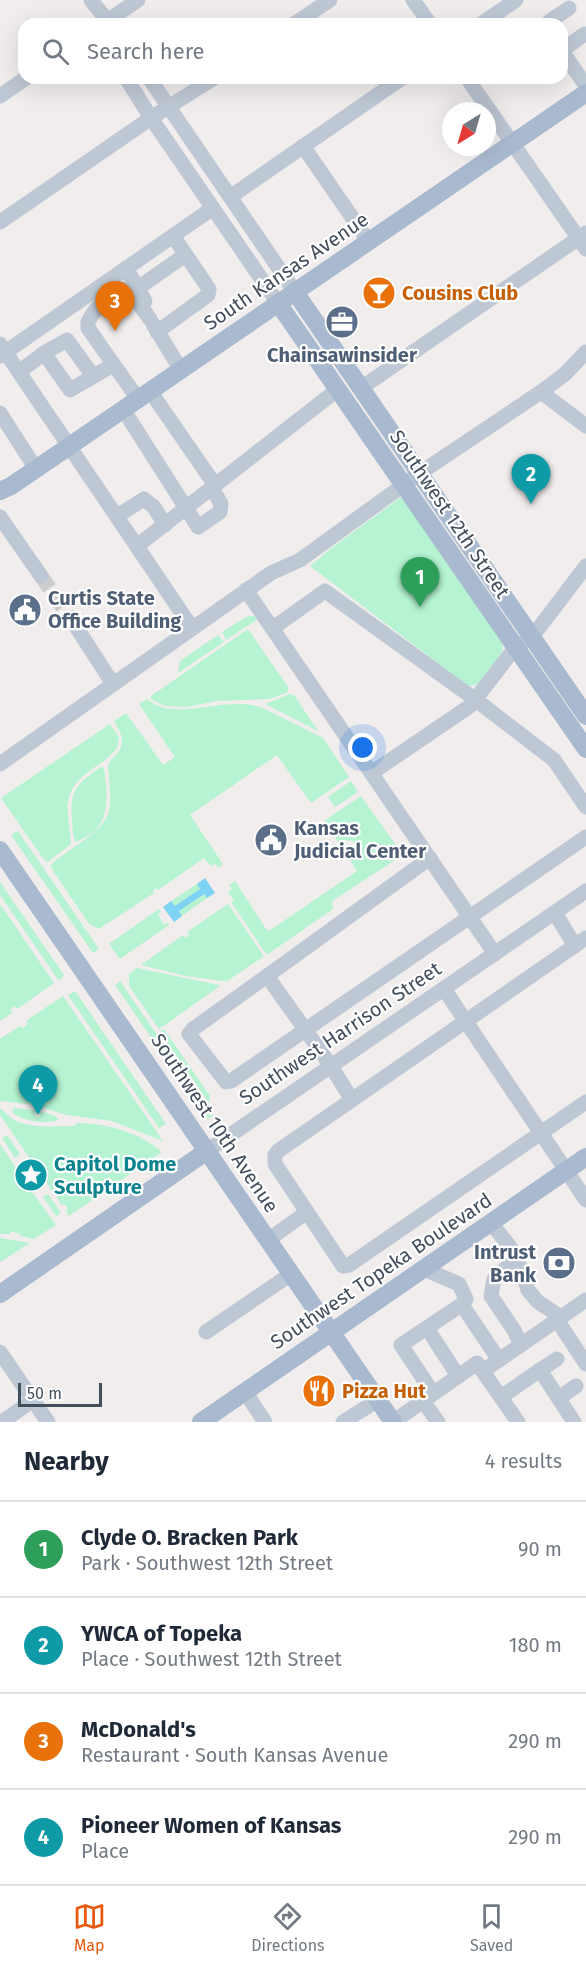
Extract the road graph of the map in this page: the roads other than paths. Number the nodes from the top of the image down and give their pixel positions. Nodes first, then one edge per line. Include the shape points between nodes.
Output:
1 (138, 0) edge
2 (330, 0) edge
3 (413, 0) edge
4 (516, 0) edge
5 (569, 8) dead end
6 (102, 16) edge
7 (303, 18) edge
8 (426, 18) edge
9 (490, 18) edge
10 (554, 18) edge
11 (585, 34) edge
12 (568, 47) edge
13 (568, 60) edge
14 (18, 84) edge
15 (130, 84) edge
16 (153, 84) edge
17 (205, 84) edge
18 (393, 84) edge
19 (471, 84) edge
20 (586, 86) edge
21 (586, 93) edge
22 (0, 96) edge
23 (170, 108) junction
24 (151, 118) junction
25 (512, 144) junction
26 (303, 146) junction
27 (230, 197) junction
28 (213, 208) junction
29 (0, 222) edge
30 (173, 236) junction
31 (584, 240) edge
32 (369, 242) junction
33 (185, 255) junction
34 (126, 268) junction
35 (138, 288) junction
36 (295, 292) junction
37 (278, 303) junction
38 (157, 332) junction
39 (586, 352) edge
40 (44, 353) junction
41 (6, 359) edge
42 (113, 365) junction
43 (181, 370) junction
44 (93, 376) junction
45 (361, 388) junction
46 (338, 390) junction
47 (541, 392) junction
48 (137, 400) junction
49 (3, 424) edge
50 (586, 426) edge
51 (69, 446) junction
52 (36, 469) junction
53 (420, 473) junction
54 (403, 485) junction
55 (213, 487) junction
56 (4, 492) edge
57 (183, 511) junction
58 (117, 516) junction
59 (0, 517) edge
60 (165, 525) junction
61 (137, 546) junction
62 (586, 566) edge
63 (41, 576) tunnel mouth
64 (246, 590) junction
65 (73, 622) tunnel mouth
66 (192, 628) junction
67 (273, 628) junction
68 (532, 637) junction
69 (515, 648) junction
70 (113, 684) junction
71 (476, 700) junction
72 (586, 716) edge
73 (586, 749) edge
74 (0, 764) edge
75 (373, 772) junction
76 (586, 807) edge
77 (586, 837) edge
78 (0, 850) edge
79 (430, 858) junction
80 (586, 891) edge
81 (555, 913) junction
82 (470, 916) junction
83 (581, 942) edge
84 (495, 954) junction
85 (267, 975) junction
86 (444, 988) junction
87 (466, 1021) junction
88 (305, 1029) junction
89 (331, 1066) junction
90 (351, 1100) junction
91 (586, 1102) edge
92 (542, 1133) junction
93 (207, 1151) junction
94 (586, 1157) edge
95 (567, 1170) junction
96 (586, 1200) edge
97 (308, 1212) junction
98 (490, 1223) junction
99 (268, 1240) junction
100 (516, 1259) junction
101 (424, 1269) junction
102 (291, 1274) junction
103 (0, 1294) edge
104 (586, 1299) edge
105 (462, 1305) junction
106 (559, 1319) junction
107 (427, 1328) junction
108 (206, 1332) dead end
109 (331, 1333) junction
110 (521, 1345) junction
111 (0, 1352) edge
112 (496, 1355) junction
113 (557, 1359) dead end
114 (586, 1364) edge
115 (480, 1367) junction
116 (540, 1370) junction
117 (458, 1376) junction
118 (576, 1386) dead end
119 (245, 1392) junction
120 (428, 1397) junction
121 (501, 1397) junction
122 (559, 1398) junction
123 (33, 1400) junction
124 (378, 1400) junction
125 (2, 1422) edge
126 (48, 1422) edge
127 (201, 1422) edge
128 (265, 1422) edge
129 (343, 1422) edge
130 (393, 1422) edge
131 (438, 1422) edge
132 (518, 1422) edge
133 (574, 1422) edge

1 - 6 street
2 - 7 street
3 - 8 street
4 - 9 street
5 - 10 street
11 - 12 street
13 - 20 street
14 - 22 street
15 - 24 street
16 - 23 street
17 - 23 street
18 - 26 street
19 - 25 street
21 - 25 main road, South Kansas Avenue
23 - 24 street
23 - 27 street
24 - 28 street
24 - 29 street
25 - 31 street
25 - 32 main road, South Kansas Avenue
26 - 27 street
26 - 32 street
27 - 36 street
28 - 30 street
28 - 37 street
30 - 33 street
30 - 34 street
31 - 45 street
32 - 36 main road, South Kansas Avenue
33 - 35 street
33 - 38 street via 209,289 208,296
34 - 35 street
34 - 41 street
35 - 38 street
36 - 37 main road, South Kansas Avenue
36 - 45 main road, Southwest 12th Street
37 - 43 main road, South Kansas Avenue
37 - 46 main road, Southwest 12th Street
38 - 42 street via 131,293 122,289 113,293 91,316 88,328
38 - 43 street
39 - 47 street
40 - 41 street
40 - 44 street via 67,340
40 - 44 street via 69,390
41 - 51 street
42 - 44 street
42 - 48 street
43 - 48 main road, South Kansas Avenue
45 - 53 main road, Southwest 12th Street
46 - 54 main road, Southwest 12th Street
46 - 55 street
47 - 50 street
47 - 53 street
48 - 51 main road, South Kansas Avenue
48 - 55 street
48 - 57 street via 145,445 141,455
49 - 52 street
51 - 52 main road, South Kansas Avenue
51 - 58 street
52 - 56 main road, South Kansas Avenue
53 - 54 street
53 - 68 main road, Southwest 12th Street
54 - 64 street via 300,560 270,573
54 - 69 main road, Southwest 12th Street
55 - 57 street
55 - 57 street via 221,504 220,512 198,527
57 - 60 street
58 - 60 street via 144,499
58 - 61 street
59 - 63 street
60 - 61 street
61 - 66 street
62 - 68 street
64 - 66 street
64 - 67 street
65 - 70 street
66 - 70 street
67 - 71 street via 325,591
67 - 75 street
68 - 69 street
68 - 72 main road, Southwest 12th Street
69 - 71 street
69 - 73 main road, Southwest 12th Street
70 - 74 street
71 - 75 street
71 - 76 street via 554,760
75 - 79 street
77 - 82 street
78 - 93 main road, Southwest 10th Avenue
79 - 82 street
79 - 85 street
80 - 81 street, Southwest Harrison Street
81 - 83 street
81 - 84 street, Southwest Harrison Street
82 - 84 street
82 - 88 street
83 - 87 street
84 - 86 street, Southwest Harrison Street
85 - 88 street
85 - 88 street via 190,1031 190,1035 228,1082
86 - 87 street
86 - 89 street, Southwest Harrison Street
87 - 90 street
87 - 92 street
88 - 89 street
89 - 90 street
89 - 93 street, Southwest Harrison Street
90 - 97 street via 275,1155 275,1164
91 - 92 street
92 - 95 street
92 - 97 street via 349,1266 343,1266
93 - 99 main road, Southwest 10th Avenue
93 - 103 main road, Southwest Harrison Street
94 - 95 main road, Southwest Topeka Boulevard
95 - 96 street
95 - 98 main road, Southwest Topeka Boulevard
97 - 99 street
98 - 100 street
98 - 101 main road, Southwest Topeka Boulevard
99 - 102 main road, Southwest 10th Avenue
100 - 106 street via 528,1290
100 - 110 street via 494,1279 491,1296
101 - 105 street via 459,1284 466,1299
101 - 109 main road, Southwest Topeka Boulevard
102 - 108 street
102 - 109 main road, Southwest 10th Avenue
104 - 106 street
105 - 107 street
105 - 112 street
106 - 110 street
106 - 114 street
107 - 117 street
107 - 120 street via 401,1345
109 - 119 main road, Southwest Topeka Boulevard
109 - 124 main road, Southwest 10th Avenue
110 - 112 street
111 - 123 street
112 - 115 street
113 - 116 street
115 - 117 street
115 - 121 street
116 - 121 street
116 - 122 street
117 - 120 street
118 - 122 street
119 - 127 main road, Southwest Topeka Boulevard
119 - 128 street
120 - 130 street
120 - 131 street
121 - 132 street
122 - 133 street
123 - 125 street
123 - 126 street
124 - 129 street
124 - 130 main road, Southwest 10th Avenue

